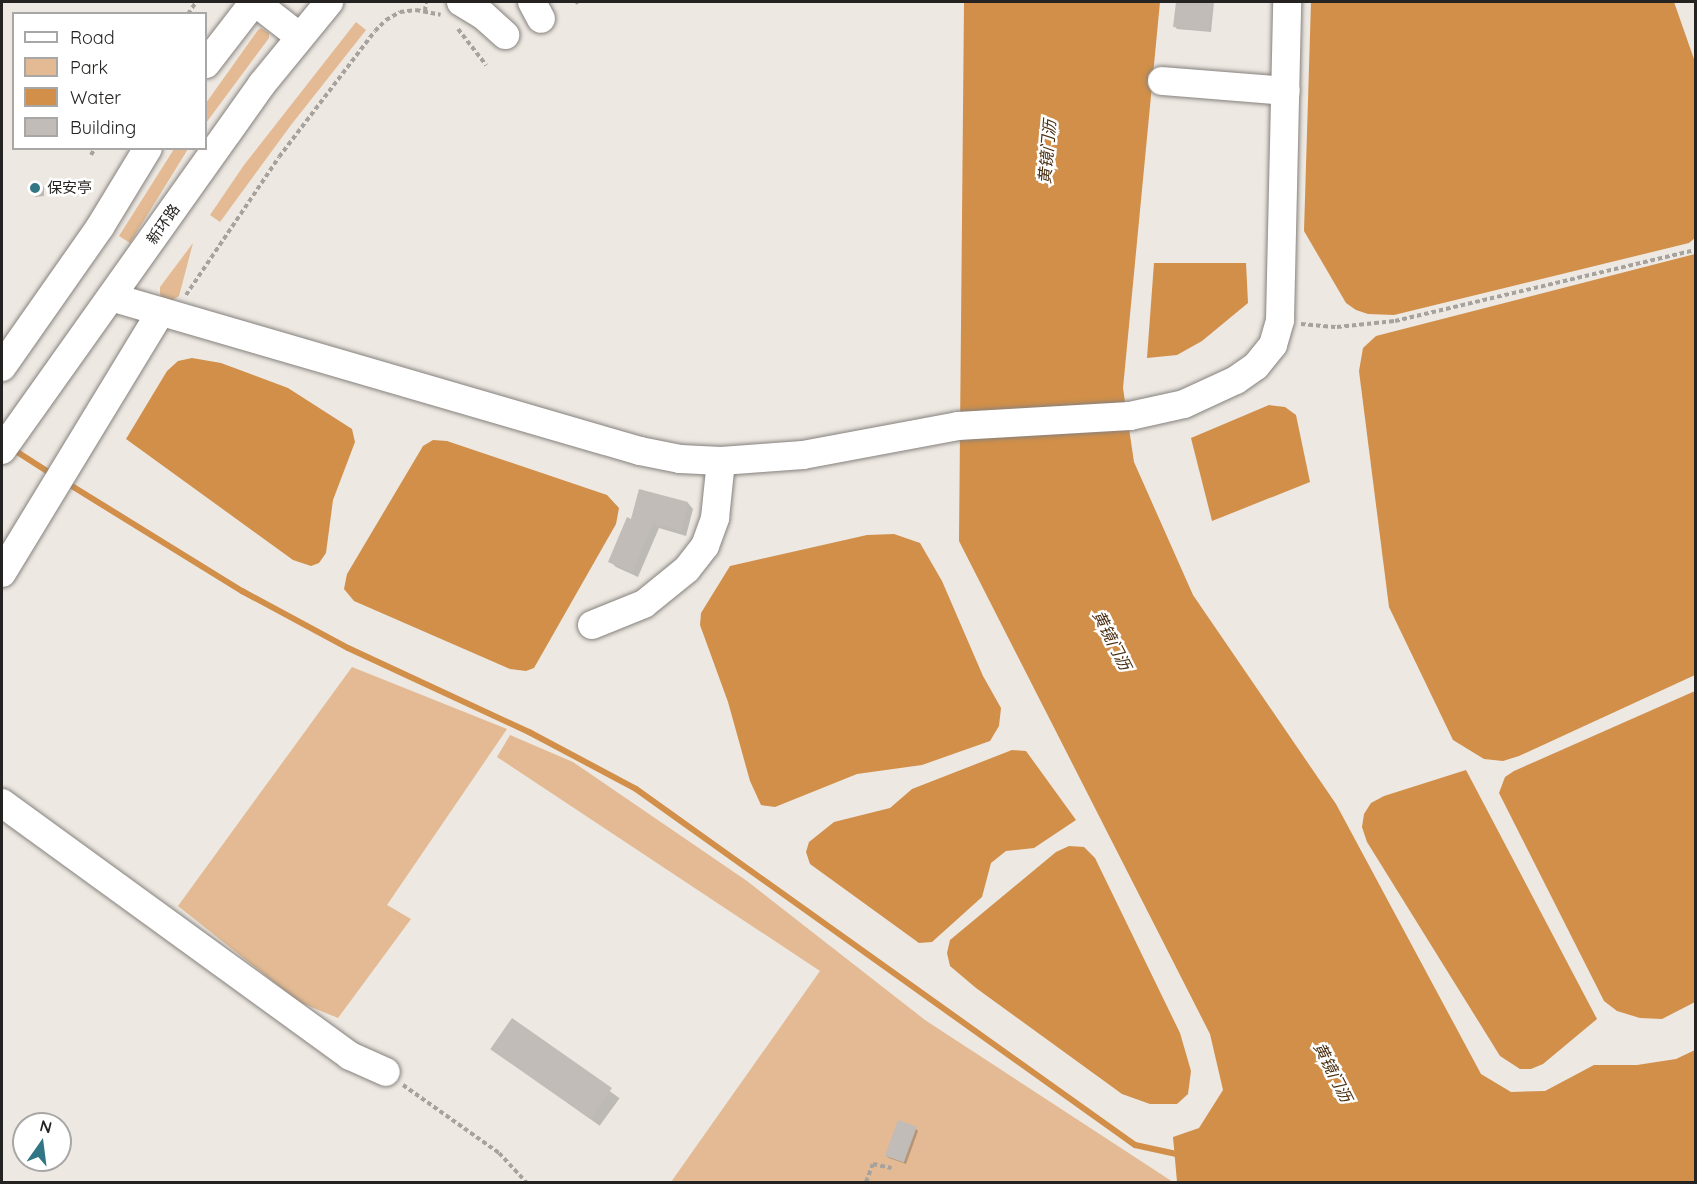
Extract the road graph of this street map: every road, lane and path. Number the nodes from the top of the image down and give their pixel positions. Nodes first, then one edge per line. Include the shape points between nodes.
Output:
1 (254, 2) edge
2 (329, 2) edge
3 (351, 2) edge
4 (426, 2) edge
5 (488, 2) edge
6 (1287, 2) edge
7 (425, 11) junction
8 (453, 15) edge
9 (300, 37) junction
10 (207, 63) edge
11 (486, 65) dead end
12 (1162, 81) dead end
13 (1286, 91) junction
14 (94, 150) edge
15 (147, 150) edge
16 (91, 155) dead end
17 (1695, 250) edge
18 (111, 297) junction
19 (166, 313) junction
20 (1280, 320) junction
21 (2, 367) edge
22 (2, 450) edge
23 (722, 461) junction
24 (2, 573) edge
25 (592, 625) dead end
26 (2, 803) edge
27 (386, 1072) joint
28 (892, 1168) dead end
29 (526, 1182) edge
30 (866, 1182) edge

1 - 9 street
1 - 10 street
2 - 9 street, 新环路
3 - 9 street via 322,18
4 - 7 path
5 - 8 street via 506,35 483,15
6 - 13 street
7 - 8 path
7 - 19 path via 400,12 375,32
8 - 11 path
9 - 18 street, 新环路 via 262,84
12 - 13 street
13 - 20 street
14 - 16 path
15 - 21 street via 100,226
17 - 20 path via 1395,321 1337,327
18 - 19 street
18 - 22 street, 新环路
19 - 23 street via 640,451 680,459
19 - 24 street
20 - 23 street via 1273,345 1256,366 1236,380 1184,404 1130,416 958,426 803,455
23 - 25 street via 715,518 705,546 687,569 644,604
26 - 27 street via 350,1056
27 - 29 path via 499,1153
28 - 30 path via 873,1164

